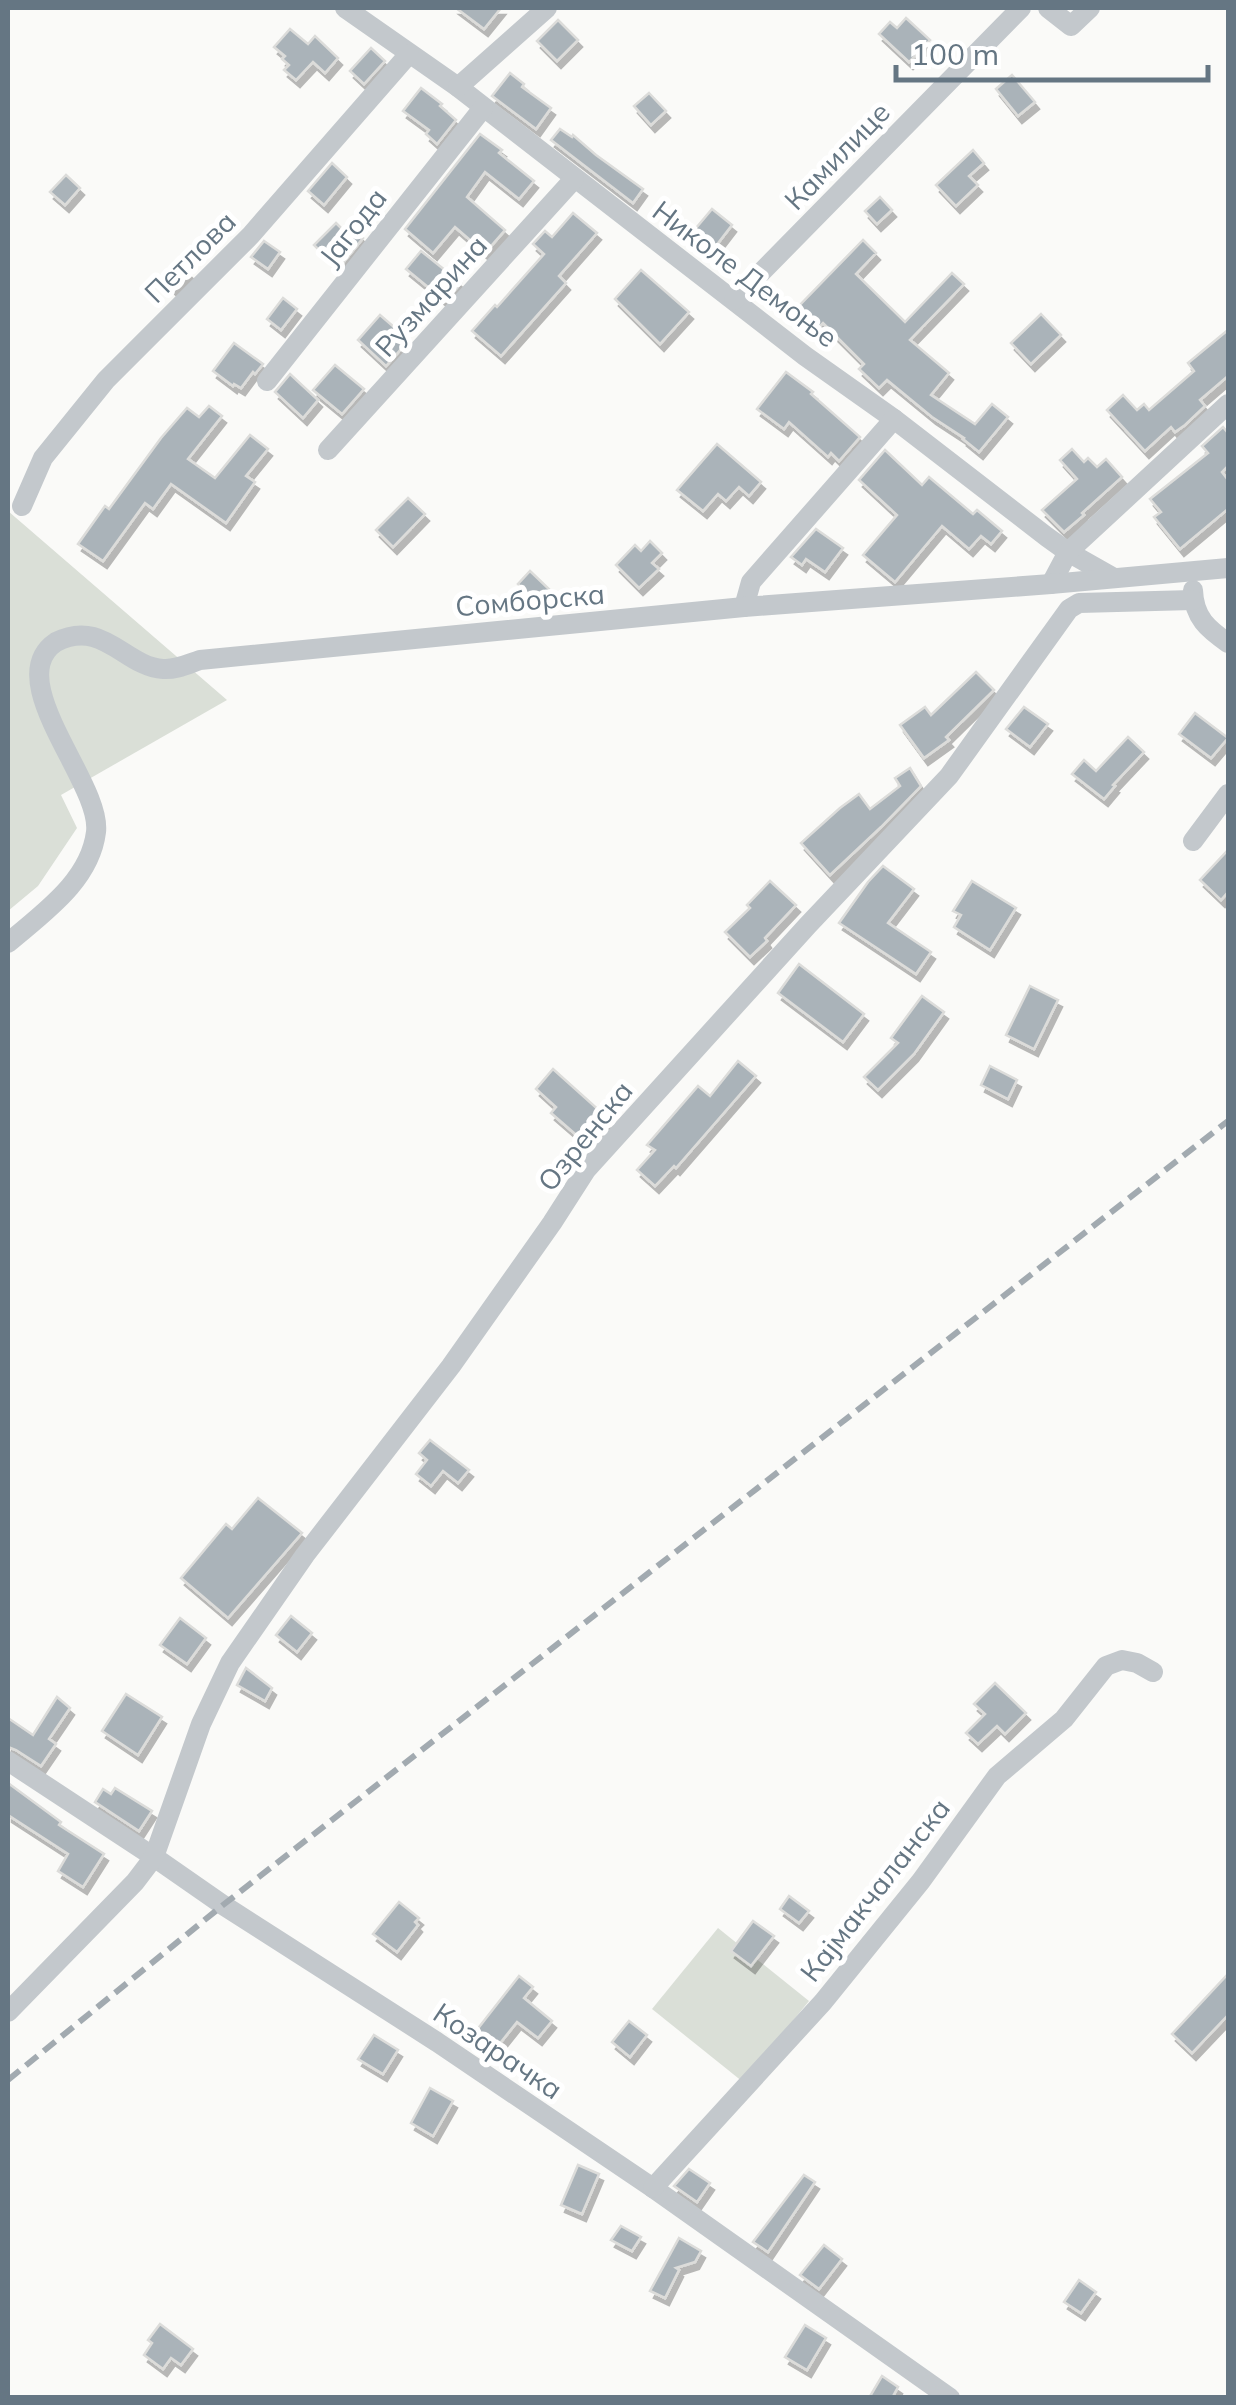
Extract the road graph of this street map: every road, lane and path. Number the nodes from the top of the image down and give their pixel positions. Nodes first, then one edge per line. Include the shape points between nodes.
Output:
1 (346, 8) edge
2 (547, 8) edge
3 (1020, 8) edge
4 (1048, 8) edge
5 (1090, 8) edge
6 (409, 54) junction
7 (458, 87) junction
8 (483, 108) junction
9 (574, 179) junction
10 (734, 300) junction
11 (267, 381) dead end
12 (1228, 404) edge
13 (894, 419) junction
14 (328, 450) dead end
15 (22, 506) dead end
16 (1068, 552) junction
17 (1228, 568) edge
18 (1194, 571) junction
19 (1116, 578) junction
20 (1051, 584) junction
21 (1194, 600) junction
22 (744, 608) junction
23 (1228, 643) edge
24 (1228, 794) edge
25 (1193, 841) dead end
26 (8, 943) edge
27 (1154, 1672) dead end
28 (8, 1762) edge
29 (154, 1857) junction
30 (8, 2012) edge
31 (653, 2188) junction
32 (950, 2398) edge

1 - 6 street, Николе Демоње
2 - 7 street
3 - 10 street, Камилице
4 - 5 street via 1071,26
6 - 7 street, Николе Демоње
6 - 15 street, Петлова via 251,235 106,380 43,458
7 - 8 street, Николе Демоње
8 - 9 street, Николе Демоње
8 - 11 street, Јагода
9 - 10 street, Николе Демоње
9 - 14 street, Рузмарина
10 - 13 street, Николе Демоње
12 - 16 street
13 - 16 street, Николе Демоње
13 - 22 street via 752,582
16 - 19 street, Николе Демоње
16 - 20 street
17 - 18 street, Сомборска
18 - 19 street, Сомборска
18 - 21 street
19 - 20 street, Сомборска
20 - 22 street, Сомборска
21 - 23 street via 1206,628
21 - 29 street, Озренска via 1079,603 1069,609 949,776 586,1170 451,1366 304,1555 230,1663 200,1724
22 - 26 street, Сомборска via 200,660 172,670 142,663 100,639 65,639 44,650 31,683 97,826 79,874 60,899
24 - 25 street
27 - 31 street, Кајмакчаланска via 1122,1660 1106,1666 1064,1719 998,1776 823,2002
28 - 29 street, Козарачка
29 - 30 street
29 - 31 street, Козарачка
31 - 32 street, Козарачка

